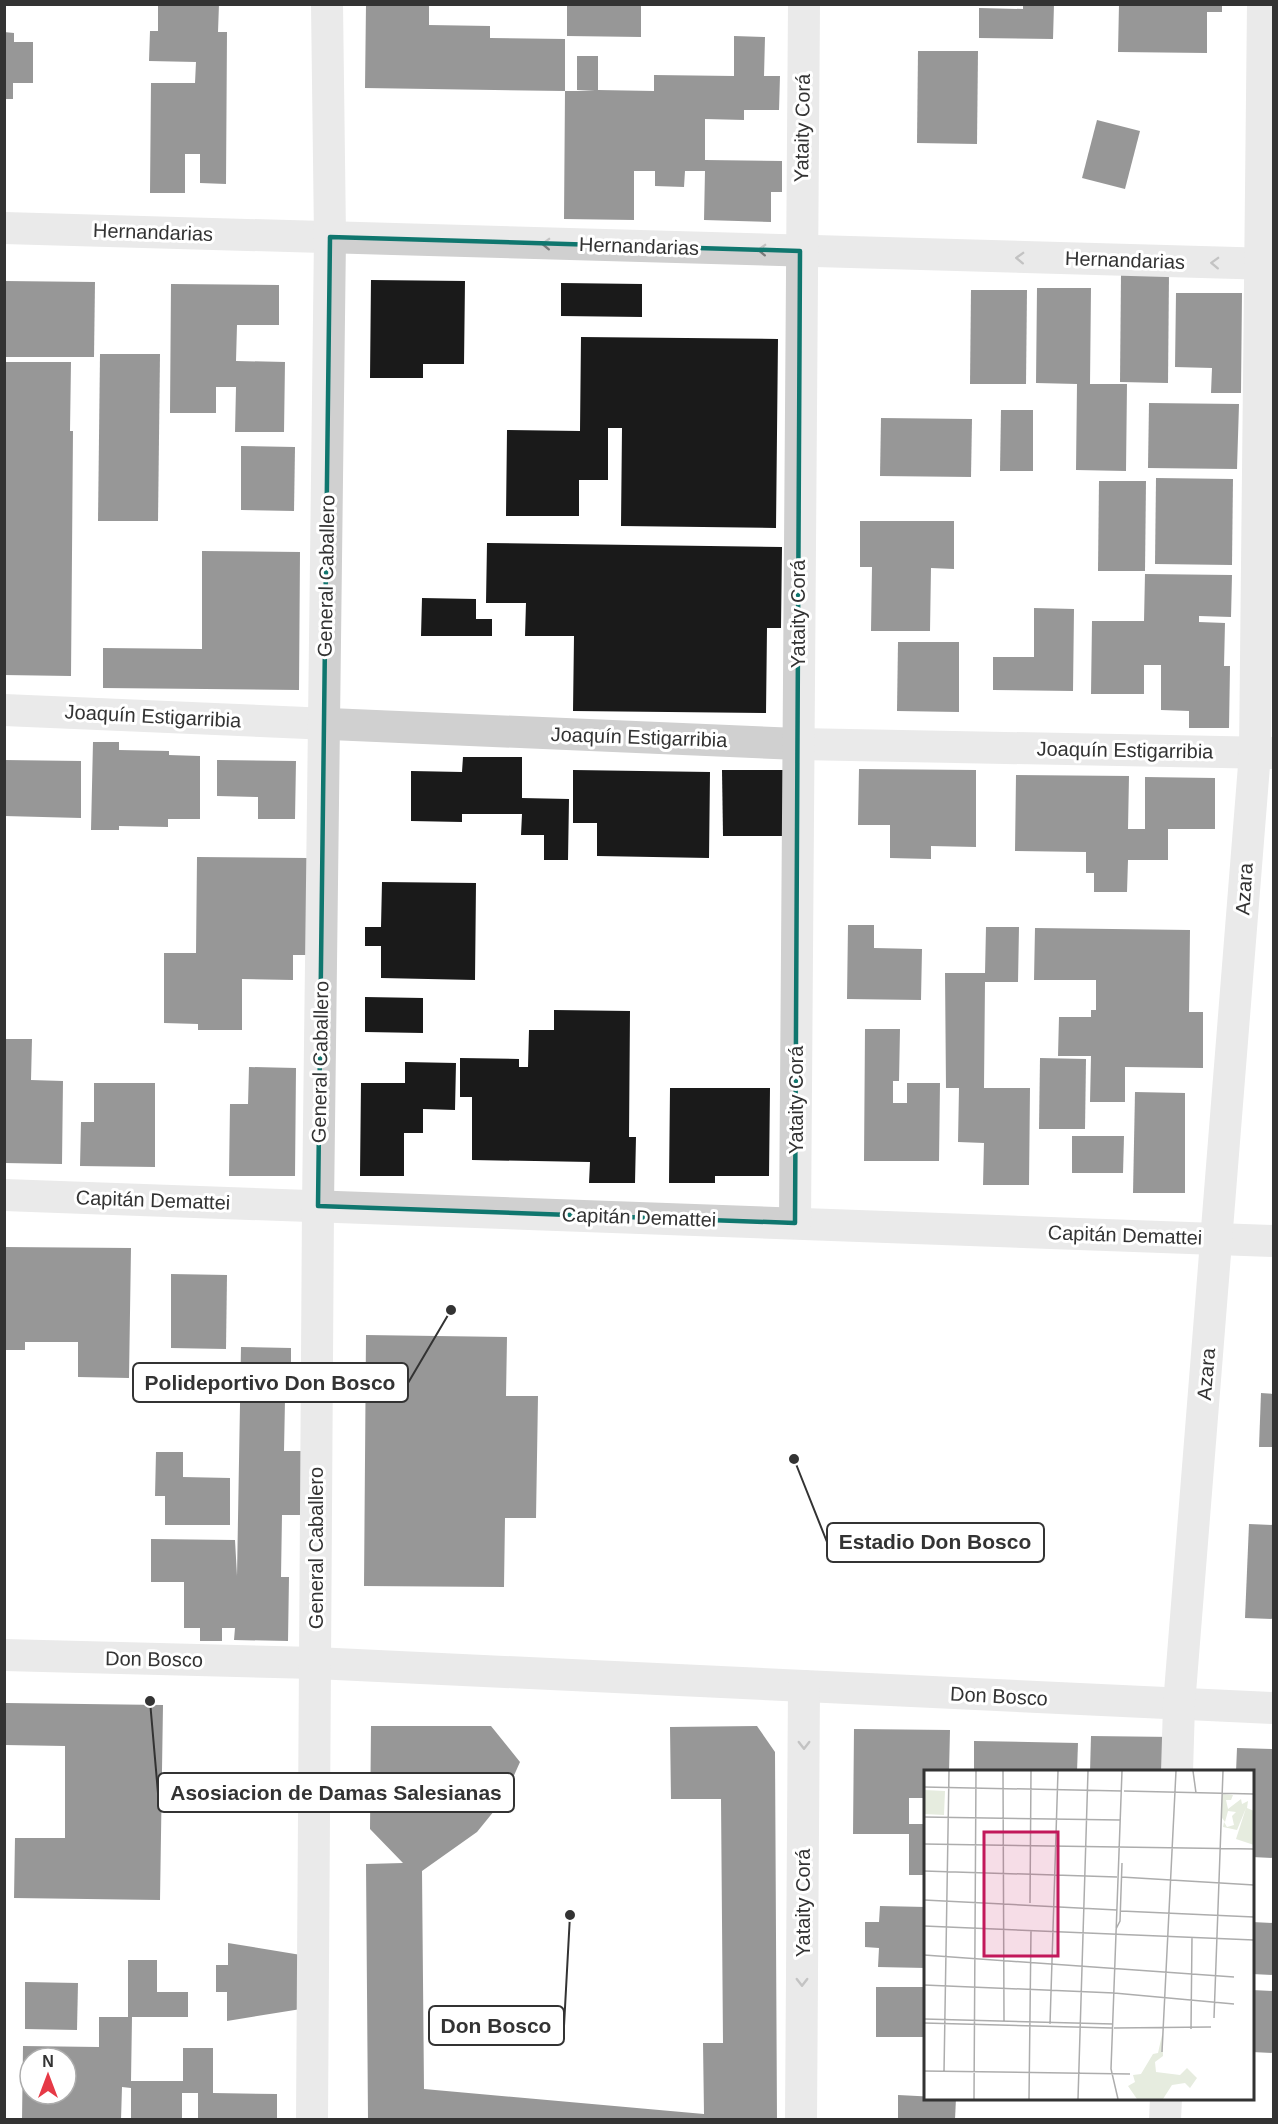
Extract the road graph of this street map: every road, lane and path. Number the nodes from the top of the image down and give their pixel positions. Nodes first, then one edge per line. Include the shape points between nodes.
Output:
1 (327, 4) edge
2 (804, 4) edge
3 (1263, 4) edge
4 (4, 228) edge
5 (330, 237) junction
6 (801, 251) junction
7 (1268, 264) edge
8 (4, 710) edge
9 (324, 724) junction
10 (798, 744) junction
11 (1264, 753) edge
12 (4, 1194) edge
13 (318, 1206) junction
14 (795, 1223) junction
15 (1216, 1238) junction
16 (1274, 1241) edge
17 (4, 1655) edge
18 (315, 1663) junction
19 (804, 1686) junction
20 (1179, 1705) junction
21 (1274, 1708) edge
22 (1177, 1770) edge
23 (1166, 2100) edge
24 (312, 2120) edge
25 (801, 2120) edge
26 (1165, 2120) edge

1 - 5 street, General Caballero
2 - 6 street, Yataity Corá
3 - 7 street, Azara
4 - 5 street, Hernandarias
6 -> 5 street, Hernandarias
5 - 9 street, General Caballero
7 -> 6 street, Hernandarias
6 - 10 street, Yataity Corá
7 - 11 street, Azara
8 - 9 street, Joaquín Estigarribia
9 - 10 street, Joaquín Estigarribia
9 - 13 street, General Caballero
10 - 11 street, Joaquín Estigarribia
10 - 14 street, Yataity Corá
11 - 15 street, Azara
12 - 13 street, Capitán Demattei
13 - 14 street, Capitán Demattei
13 - 18 street, General Caballero
14 - 15 street, Capitán Demattei
15 - 16 street, Capitán Demattei
15 - 20 street, Azara
17 - 18 street, Don Bosco
18 - 19 street, Don Bosco
18 - 24 street, General Caballero
19 - 20 street, Don Bosco
19 -> 25 street, Yataity Corá
20 - 21 street, Don Bosco
20 - 22 street, Azara
23 - 26 street

